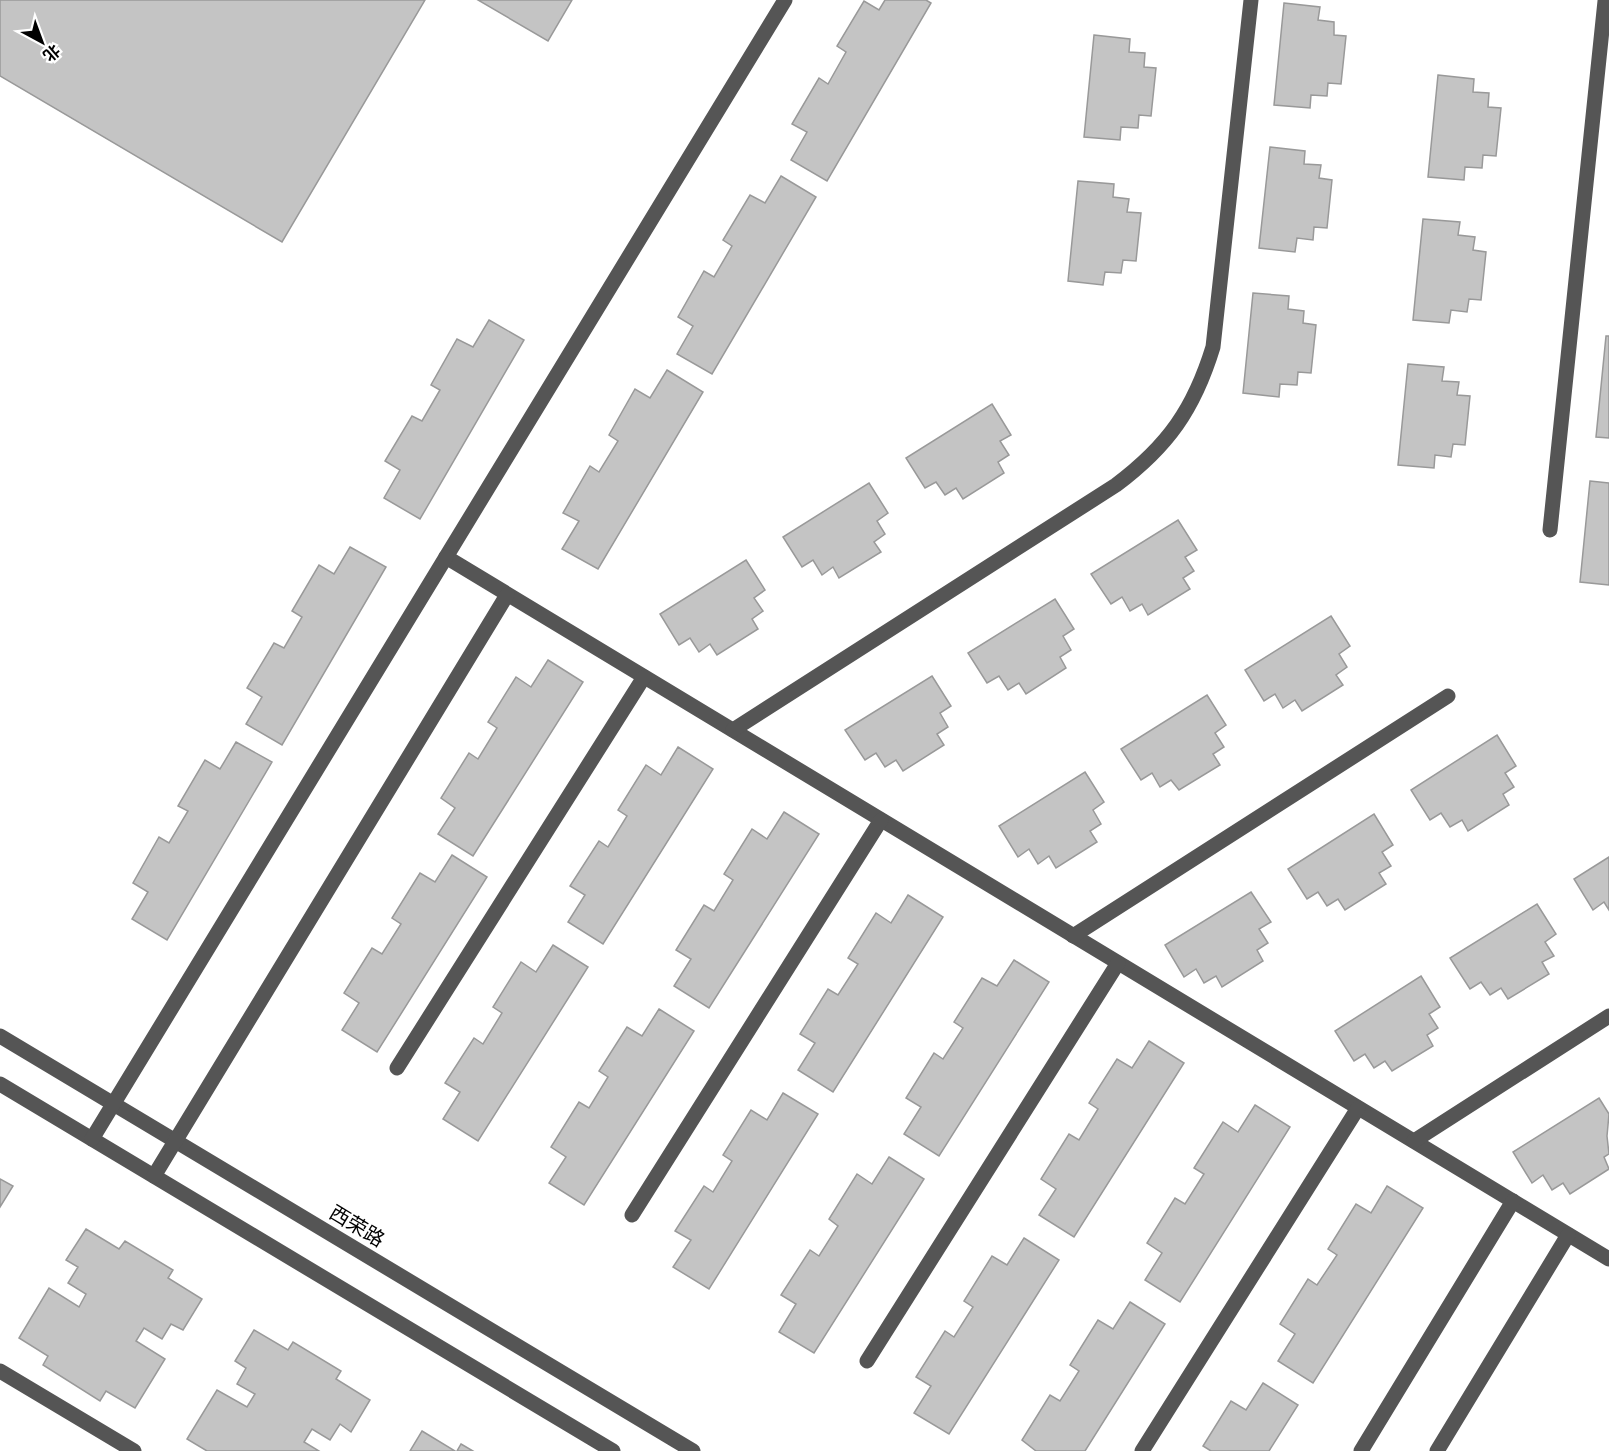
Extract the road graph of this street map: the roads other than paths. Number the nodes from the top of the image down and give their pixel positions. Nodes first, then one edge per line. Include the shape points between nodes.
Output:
1 (785, 0) edge
2 (1251, 0) edge
3 (1606, 1) edge
4 (1550, 530) dead end
5 (446, 557) junction
6 (507, 595) junction
7 (644, 676) junction
8 (1448, 696) dead end
9 (733, 730) junction
10 (881, 820) junction
11 (1074, 936) junction
12 (1118, 963) junction
13 (1609, 1016) edge
14 (0, 1036) edge
15 (397, 1068) dead end
16 (0, 1084) edge
17 (113, 1104) junction
18 (1358, 1108) junction
19 (92, 1139) junction
20 (175, 1141) junction
21 (1414, 1141) junction
22 (154, 1176) junction
23 (1513, 1201) junction
24 (632, 1215) dead end
25 (1568, 1235) junction
26 (1609, 1259) edge
27 (867, 1361) dead end
28 (0, 1371) edge
29 (134, 1451) edge
30 (613, 1451) edge
31 (693, 1451) edge
32 (1142, 1451) edge
33 (1361, 1451) edge
34 (1437, 1451) edge

1 - 5 street
2 - 9 street via 1213,347 1193,401 1178,426 1160,448 1116,485
3 - 4 street
5 - 6 street
5 - 17 street
6 - 7 street
6 - 20 street
7 - 9 street
7 - 15 street
8 - 11 street
9 - 10 street
10 - 11 street
10 - 24 street
11 - 12 street
12 - 18 street
12 - 27 street
13 - 21 street
14 - 17 street, 西荣路
16 - 19 street
17 - 19 street
17 - 20 street, 西荣路
18 - 21 street
18 - 32 street
19 - 22 street
20 - 22 street
20 - 31 street, 西荣路
21 - 23 street
22 - 30 street
23 - 25 street
23 - 33 street
25 - 26 street
25 - 34 street
28 - 29 street

